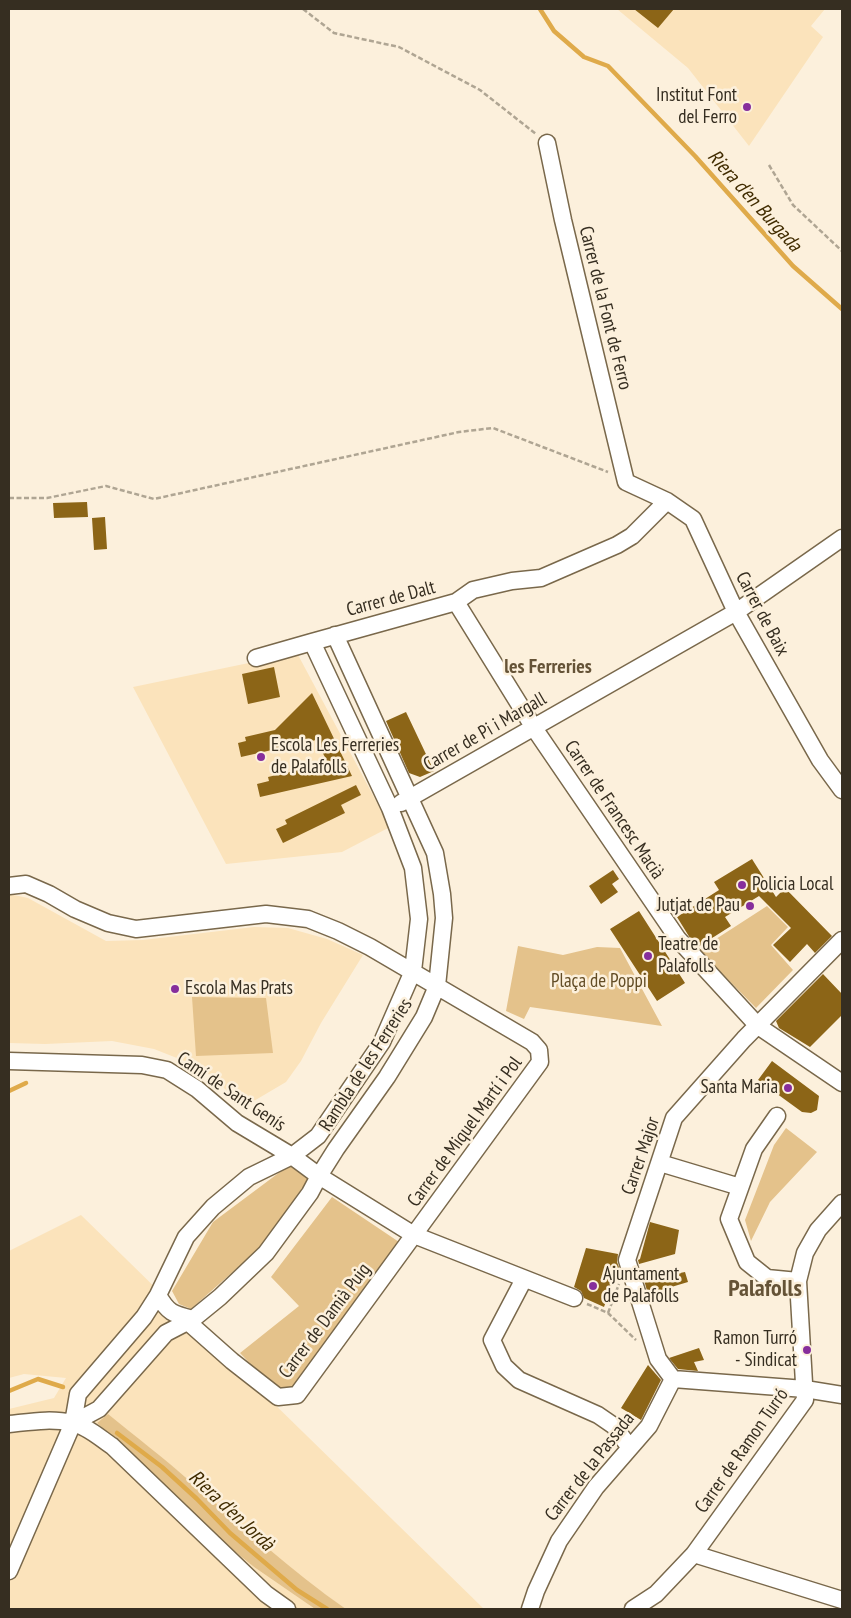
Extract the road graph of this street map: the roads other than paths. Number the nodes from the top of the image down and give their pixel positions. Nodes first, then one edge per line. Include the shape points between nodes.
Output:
1 (547, 142) road end
2 (626, 480) joint
3 (667, 501) junction
4 (842, 538) edge
5 (456, 602) junction
6 (736, 612) junction
7 (335, 635) junction
8 (312, 642) junction
9 (256, 658) dead end
10 (534, 728) junction
11 (842, 790) edge
12 (411, 798) junction
13 (390, 808) junction
14 (9, 886) edge
15 (842, 940) edge
16 (413, 971) junction
17 (437, 986) junction
18 (758, 1026) junction
19 (9, 1062) edge
20 (842, 1083) edge
21 (777, 1116) dead end
22 (292, 1156) junction
23 (660, 1163) junction
24 (319, 1176) junction
25 (740, 1187) junction
26 (842, 1203) edge
27 (414, 1235) junction
28 (524, 1279) junction
29 (798, 1281) junction
30 (158, 1295) junction
31 (574, 1298) road end
32 (190, 1320) junction
33 (673, 1379) junction
34 (805, 1389) junction
35 (842, 1395) edge
36 (73, 1423) junction
37 (9, 1424) edge
38 (630, 1448) junction
39 (694, 1554) junction
40 (9, 1571) edge
41 (656, 1594) junction
42 (842, 1600) edge
43 (287, 1609) edge
44 (530, 1609) edge
45 (633, 1609) edge
46 (650, 1609) edge

1 - 2 street, Carrer de la Font de Ferro
2 - 3 street, Carrer de Baix
3 - 5 street, Carrer de Dalt via 632,536 616,545 541,578 474,590
3 - 6 street, Carrer de Baix via 693,519
4 - 6 street, Carrer de Pi i Margall
5 - 7 street, Carrer de Dalt
5 - 10 street, Carrer de Francesc Macià
6 - 10 street, Carrer de Pi i Margall
6 - 11 street, Carrer de Baix via 820,760
7 - 8 street
7 - 12 street, Rambla de les Ferreries
8 - 9 street
8 - 13 street, Rambla de les Ferreries
10 - 12 street, Carrer de Pi i Margall
10 - 18 street, Carrer de Francesc Macià via 678,939
12 - 13 street, Carrer de Pi i Margall
12 - 17 street, Rambla de les Ferreries via 435,853 442,894 444,918
13 - 16 street, Rambla de les Ferreries via 413,868 419,919
14 - 16 street via 26,884 100,920 136,929 266,914 308,919 338,931
15 - 18 street, Carrer Major
16 - 17 street
16 - 22 street, Rambla de les Ferreries via 382,1042 318,1136
17 - 24 street, Rambla de les Ferreries via 424,1017 387,1077
17 - 27 street, Carrer de Miquel Martí i Pol via 532,1042 539,1050 540,1062
18 - 20 street, Carrer de Francesc Macià
18 - 23 street, Carrer Major via 674,1118
19 - 22 street, Camí de Sant Genís via 142,1065 167,1070 197,1089 237,1123
21 - 25 street via 754,1149
22 - 24 street, Camí de Sant Genís
22 - 30 street, Rambla de les Ferreries via 249,1177 213,1206 186,1237
23 - 25 street
23 - 33 street, Carrer Major via 627,1260 658,1359
24 - 27 street, Camí de Sant Genís
24 - 32 street, Rambla de les Ferreries via 266,1253 220,1297
25 - 29 street via 729,1219 747,1262 767,1278
26 - 29 street, Carrer de Ramon Turró via 818,1230 805,1253
27 - 28 street, Camí de Sant Genís
27 - 32 street, Carrer de Damià Puig via 297,1395 278,1398 232,1361
28 - 31 street, Camí de Sant Genís
28 - 38 street via 492,1340 504,1366 519,1380 598,1415 614,1426
29 - 34 street, Carrer de Ramon Turró
30 - 32 street via 165,1308
30 - 36 street, Rambla de les Ferreries via 144,1317 78,1394
32 - 36 street, Rambla de les Ferreries via 166,1333 99,1408
33 - 34 street
33 - 38 street, Carrer de la Passada via 649,1426
34 - 35 street
34 - 39 street, Carrer de Ramon Turró via 805,1400
36 - 37 street via 43,1420
36 - 40 street, Rambla de les Ferreries
36 - 43 street via 112,1446 266,1594
38 - 44 street, Carrer de la Passada via 596,1487 558,1541
39 - 41 street, Carrer de Ramon Turró
39 - 42 street
41 - 45 street, Carrer de Ramon Turró
41 - 46 street, Carrer de Ramon Turró

